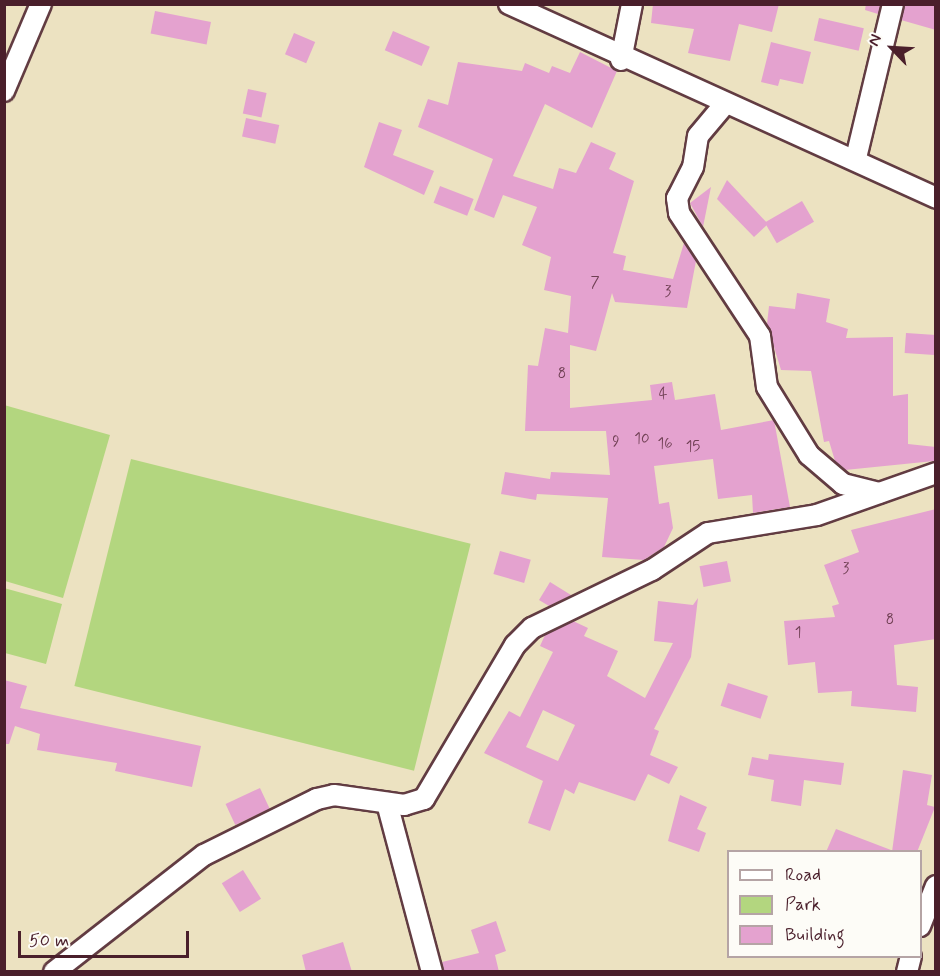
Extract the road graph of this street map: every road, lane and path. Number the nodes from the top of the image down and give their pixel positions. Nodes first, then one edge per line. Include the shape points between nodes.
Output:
1 (41, 4) edge
2 (509, 4) edge
3 (632, 4) edge
4 (893, 4) edge
5 (621, 60) junction
6 (4, 91) edge
7 (723, 105) junction
8 (856, 158) junction
9 (936, 198) edge
10 (936, 473) edge
11 (885, 494) junction
12 (387, 803) junction
13 (936, 886) edge
14 (922, 923) edge
15 (57, 971) edge
16 (432, 972) edge

1 - 6 street
2 - 5 street
3 - 5 street
4 - 8 street
5 - 7 street
7 - 8 street
7 - 11 street via 698,136 693,167 677,198 679,213 760,336 766,387 809,455 843,484
8 - 9 street
10 - 11 street
11 - 12 street via 798,519 716,530 651,570 532,628 515,645 433,791 414,804
12 - 15 street via 334,795 316,799 204,855
12 - 16 street
13 - 14 street

